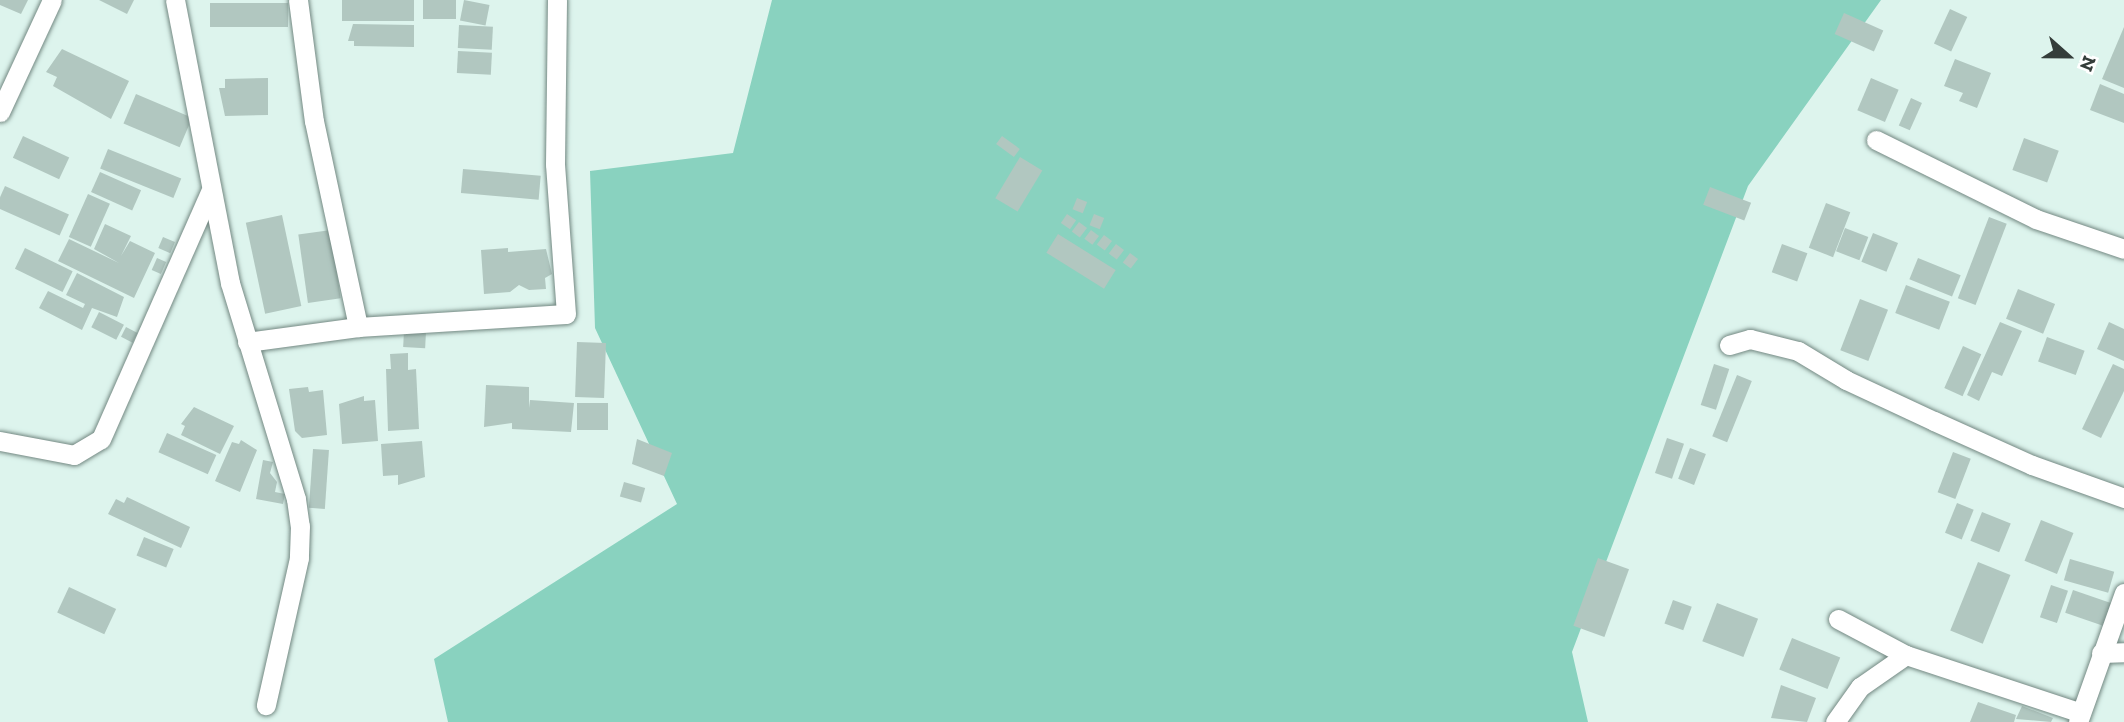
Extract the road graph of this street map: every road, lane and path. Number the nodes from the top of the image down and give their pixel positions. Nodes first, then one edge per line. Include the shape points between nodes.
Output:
1 (52, 0) edge
2 (175, 0) edge
3 (298, 0) edge
4 (557, 0) edge
5 (0, 112) edge
6 (1876, 140) dead end
7 (210, 192) junction
8 (2124, 249) edge
9 (358, 327) junction
10 (247, 342) junction
11 (1729, 345) dead end
12 (0, 441) edge
13 (2124, 498) edge
14 (2124, 593) edge
15 (1838, 619) dead end
16 (2124, 652) edge
17 (2101, 653) junction
18 (1906, 655) junction
19 (266, 705) dead end
20 (2080, 718) edge
21 (1835, 722) edge

1 - 5 street
2 - 7 street
3 - 9 street via 314,121
4 - 9 street via 555,164 568,312
6 - 8 street via 2036,219
7 - 10 street
7 - 12 street via 101,439 74,455
9 - 10 street
10 - 19 street via 296,499 300,526 299,558
11 - 13 street via 1750,339 1798,351 1846,380 2032,466
14 - 17 street
15 - 18 street
16 - 17 street
17 - 20 street
18 - 20 street
18 - 21 street via 1860,687

